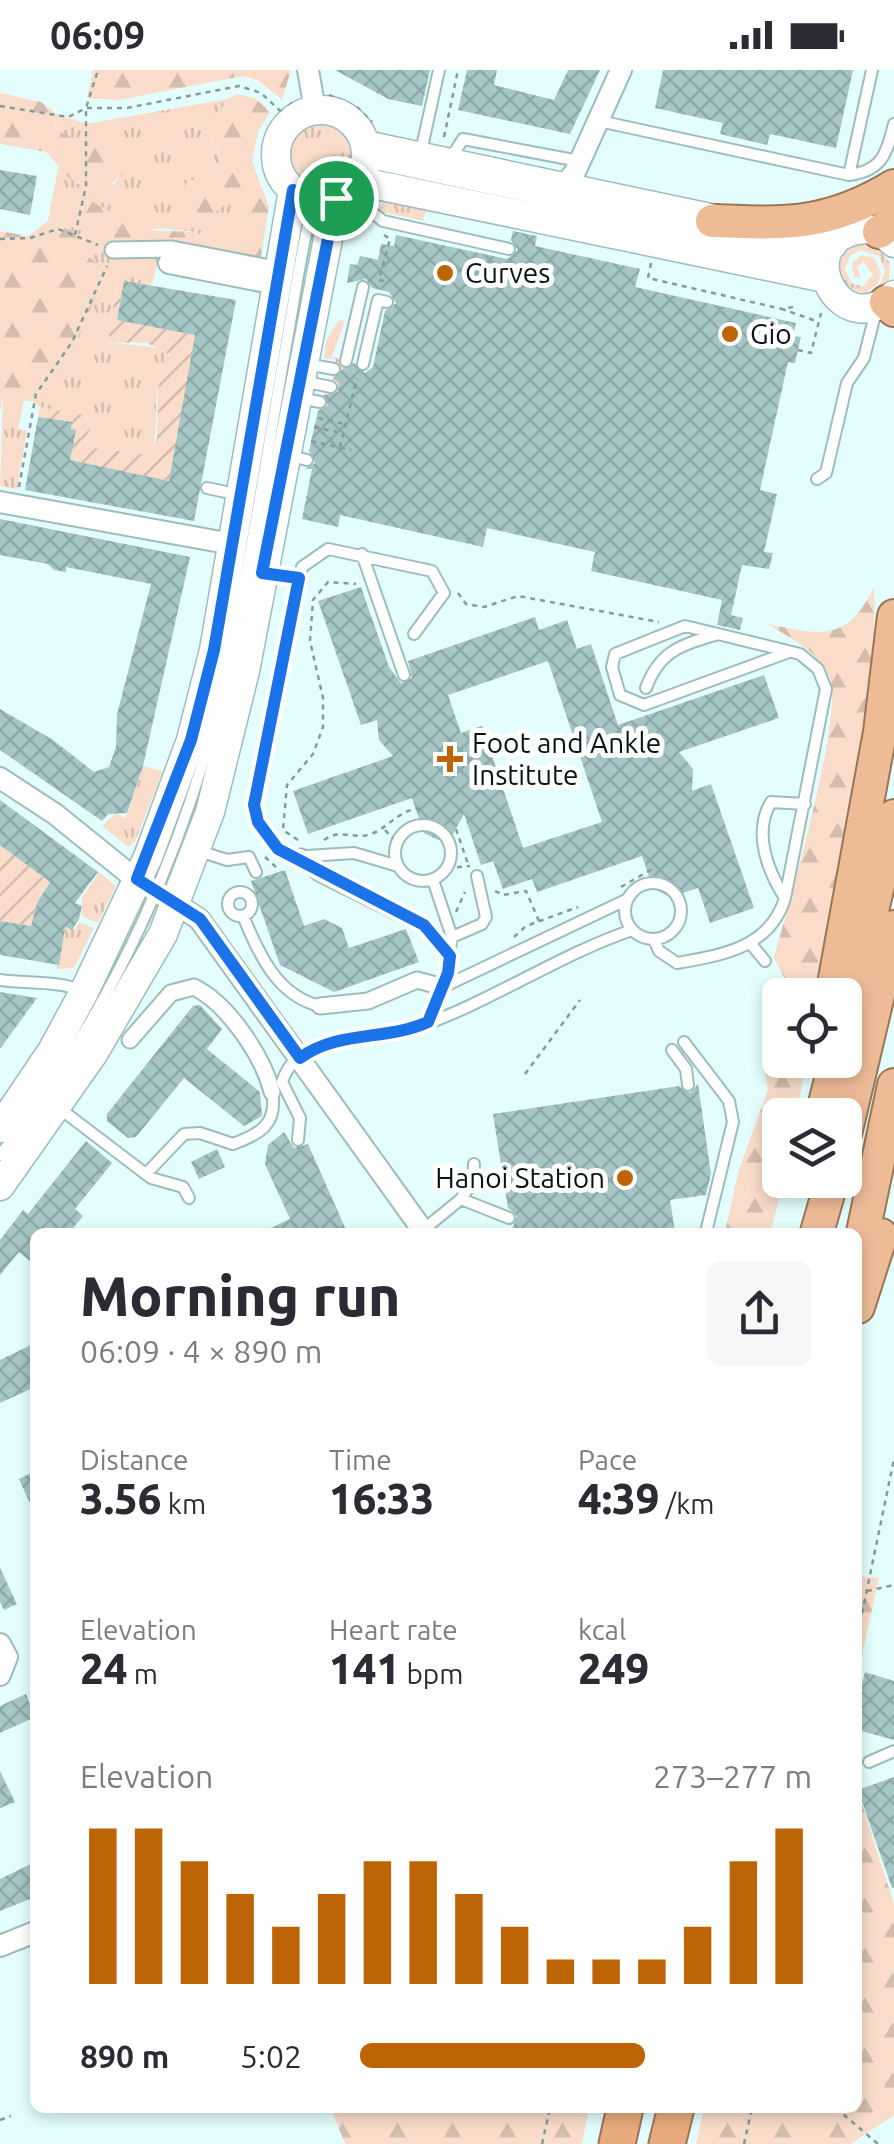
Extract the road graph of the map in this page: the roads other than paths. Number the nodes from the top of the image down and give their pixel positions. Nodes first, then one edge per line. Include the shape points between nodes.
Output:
1 (308, 70) edge
2 (439, 70) edge
3 (621, 70) edge
4 (872, 70) edge
5 (300, 109) junction
6 (598, 120) junction
7 (894, 124) edge
8 (446, 152) junction
9 (420, 157) junction
10 (579, 161) junction
11 (849, 175) junction
12 (336, 176) junction
13 (894, 186) edge
14 (563, 187) junction
15 (712, 221) junction
16 (889, 232) edge
17 (112, 250) road end
18 (509, 250) dead end
19 (170, 264) dead end
20 (827, 271) junction
21 (273, 276) junction
22 (363, 286) dead end
23 (387, 302) dead end
24 (887, 305) edge
25 (346, 361) dead end
26 (363, 364) dead end
27 (334, 369) dead end
28 (306, 386) junction
29 (330, 388) dead end
30 (818, 479) dead end
31 (207, 488) dead end
32 (241, 495) junction
33 (8, 504) edge
34 (232, 544) junction
35 (362, 554) junction
36 (262, 573) junction
37 (299, 578) junction
38 (894, 616) edge
39 (719, 633) junction
40 (414, 634) dead end
41 (789, 652) junction
42 (404, 675) dead end
43 (646, 688) dead end
44 (0, 778) edge
45 (804, 804) junction
46 (894, 816) edge
47 (196, 850) junction
48 (303, 850) junction
49 (398, 866) junction
50 (474, 871) road end
51 (256, 872) dead end
52 (433, 880) junction
53 (156, 891) junction
54 (785, 898) junction
55 (628, 899) junction
56 (243, 916) dead end
57 (894, 928) edge
58 (632, 930) junction
59 (452, 937) junction
60 (654, 940) junction
61 (752, 944) junction
62 (450, 956) junction
63 (765, 961) dead end
64 (835, 978) edge
65 (856, 978) edge
66 (0, 980) edge
67 (443, 987) junction
68 (84, 992) junction
69 (287, 993) junction
70 (320, 1006) joint
71 (265, 1010) junction
72 (428, 1022) junction
73 (130, 1040) dead end
74 (684, 1042) dead end
75 (672, 1050) dead end
76 (300, 1058) junction
77 (688, 1085) dead end
78 (894, 1086) edge
79 (272, 1092) joint
80 (854, 1098) edge
81 (58, 1108) junction
82 (0, 1128) edge
83 (298, 1140) dead end
84 (0, 1156) edge
85 (474, 1164) dead end
86 (146, 1174) junction
87 (894, 1183) edge
88 (0, 1186) edge
89 (190, 1198) dead end
90 (815, 1198) edge
91 (826, 1198) edge
92 (461, 1199) junction
93 (509, 1218) dead end
94 (420, 1228) edge
95 (428, 1228) edge
96 (707, 1228) edge
97 (816, 1228) edge
98 (817, 1228) edge
99 (862, 1237) edge
100 (862, 1293) edge
101 (0, 1644) edge
102 (0, 1676) edge
103 (894, 1751) edge
104 (869, 1762) dead end
105 (30, 1934) edge
106 (0, 1946) edge
107 (624, 2113) edge
108 (675, 2113) edge
109 (618, 2144) edge
110 (668, 2144) edge

1 - 5 street
2 - 9 lane
3 - 6 street
4 - 11 lane
5 - 12 main road via 343,115 358,128
5 - 12 main road via 279,137 280,175
6 - 10 street
6 - 11 lane
7 - 11 lane via 880,164
8 - 9 main road
8 - 10 lane via 463,139
8 - 14 main road
9 - 12 main road
10 - 14 street
12 - 18 lane via 383,220
12 - 20 main road
12 - 21 main road
12 - 28 main road
12 - 53 lane via 230,656 195,791
13 - 15 highway via 815,221
14 - 15 main road
15 - 20 main road
16 - 20 main road via 854,230
17 - 21 street via 172,250
19 - 21 street
20 - 24 main road via 840,300
21 - 32 main road
22 - 25 lane
23 - 26 lane via 378,300
24 - 30 lane via 846,383 826,473
27 - 28 lane
28 - 29 lane
28 - 36 main road via 296,458
31 - 32 lane
32 - 34 main road
33 - 34 street
34 - 53 main road via 214,650
35 - 37 lane via 328,549 302,567
35 - 40 lane via 432,571 444,593
35 - 42 lane
36 - 37 lane
36 - 47 main road via 245,671
37 - 48 lane via 254,805 268,838 291,856
38 - 64 highway
39 - 41 lane
39 - 41 lane via 685,626 615,654 620,696 644,705
39 - 43 lane via 670,650
41 - 45 lane via 818,669 826,689
44 - 53 street
45 - 54 lane
45 - 54 lane via 771,802 765,812 766,860
46 - 65 highway
47 - 51 lane via 227,860 249,858
47 - 53 main road
48 - 49 lane via 354,853
48 - 62 street via 319,873 424,925
49 - 52 lane via 416,881
49 - 52 lane via 397,843 410,829 434,827 450,846 447,868
50 - 59 lane via 486,917
52 - 59 lane
53 - 68 main road
53 - 71 street via 200,919
53 - 81 main road via 123,1004
53 - 84 lane via 92,1021
54 - 61 lane via 770,929
55 - 58 lane via 625,916
55 - 60 lane via 647,884 676,896 680,920
55 - 67 lane
56 - 69 lane
57 - 80 highway
58 - 60 lane
58 - 72 lane
59 - 62 lane
60 - 61 lane via 677,963
61 - 63 lane
62 - 67 lane
66 - 68 lane via 64,983
67 - 70 street via 418,980 368,1000
67 - 72 lane
68 - 82 main road
69 - 70 lane
69 - 71 lane
71 - 76 street
72 - 76 lane via 329,1041
73 - 79 street via 171,992 194,986 232,1021
74 - 96 lane via 729,1102 733,1122
75 - 77 lane
76 - 83 lane via 282,1082 300,1118
76 - 94 street
78 - 99 highway
79 - 86 lane via 273,1116 264,1130 233,1144 184,1134
81 - 86 lane
81 - 88 main road
85 - 92 lane
86 - 89 lane via 182,1187
87 - 100 highway
90 - 97 highway
91 - 98 highway
92 - 93 lane
92 - 95 lane
101 - 102 street via 7,1658
103 - 104 lane
105 - 106 street
107 - 109 highway
108 - 110 highway

